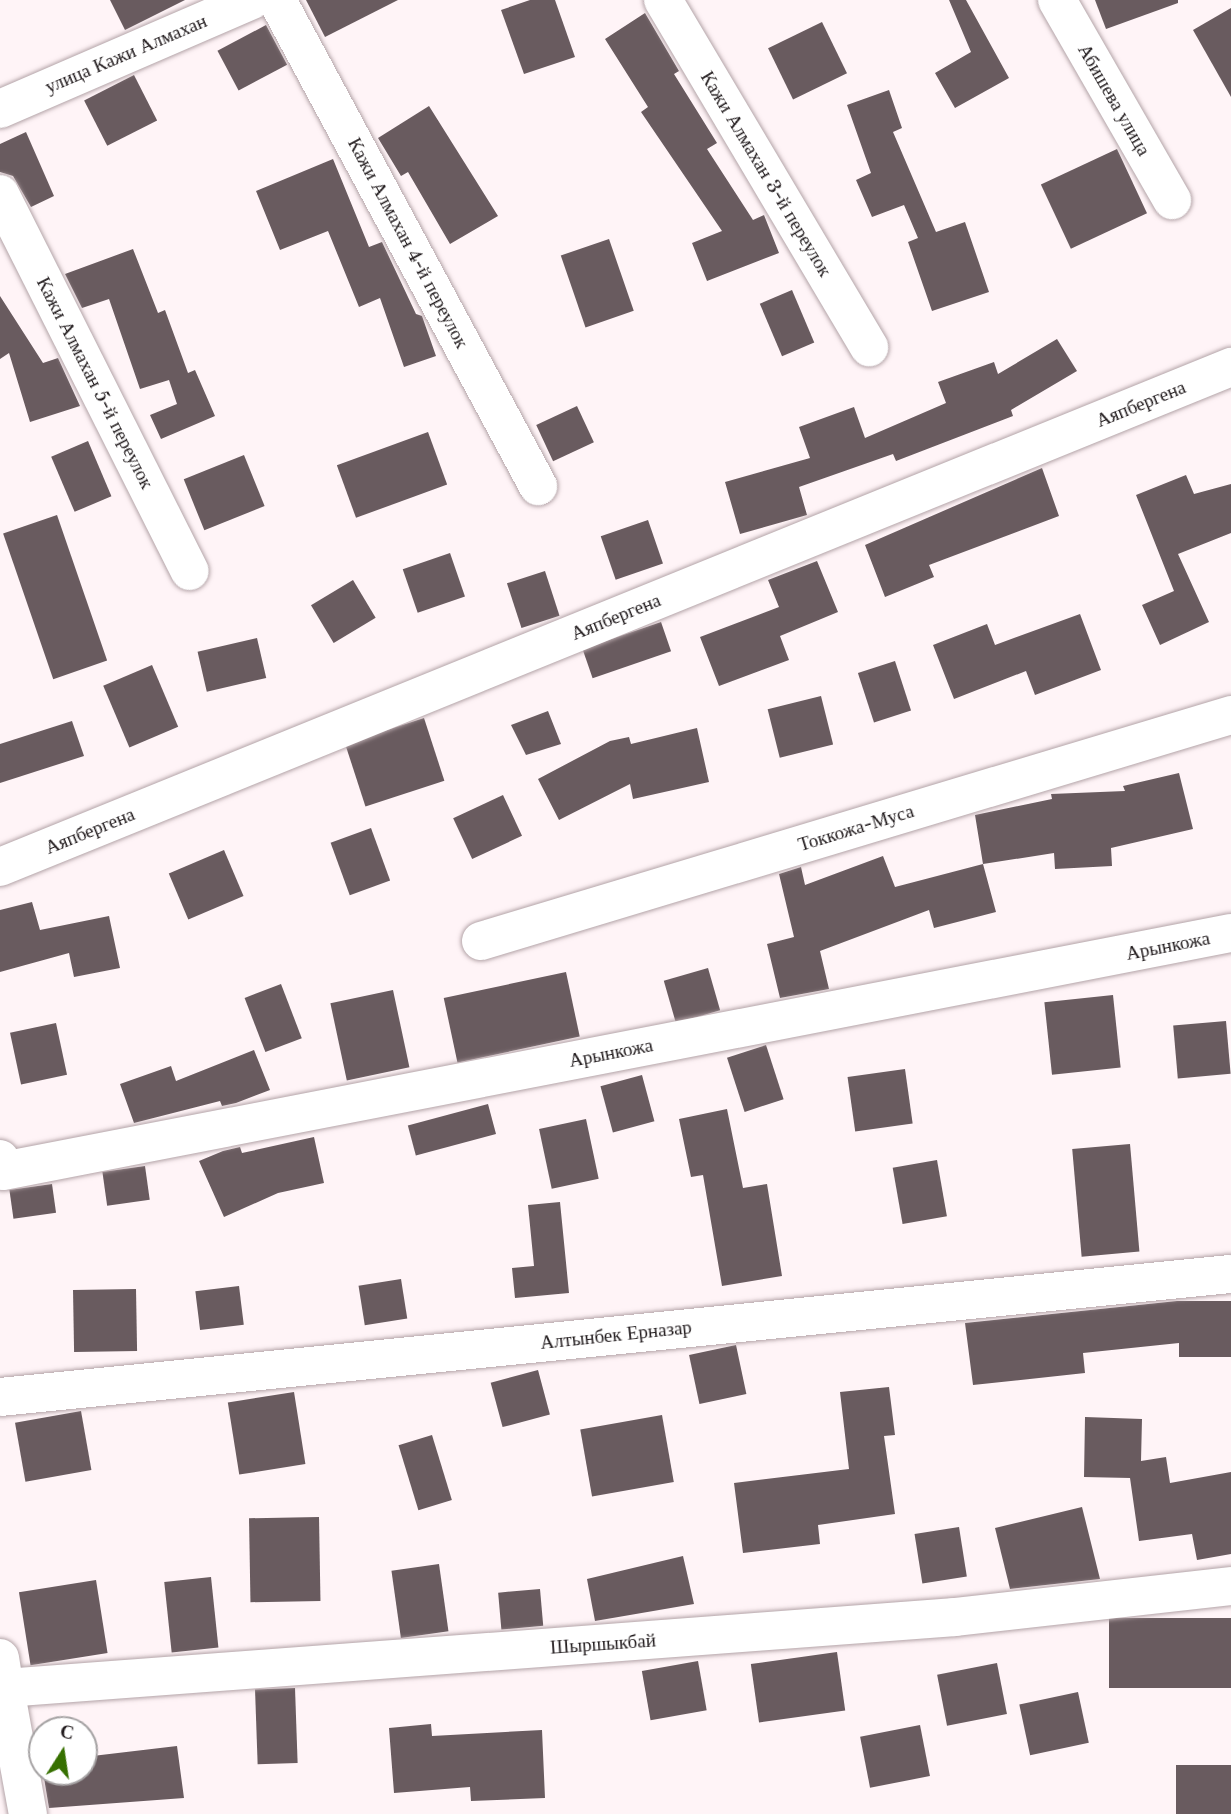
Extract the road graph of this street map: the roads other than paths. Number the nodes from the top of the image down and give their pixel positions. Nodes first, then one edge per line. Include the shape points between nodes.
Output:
1 (252, 0) edge
2 (277, 0) edge
3 (663, 0) edge
4 (1057, 0) edge
5 (0, 108) edge
6 (0, 194) edge
7 (1172, 200) dead end
8 (869, 347) dead end
9 (1231, 367) edge
10 (538, 486) dead end
11 (190, 571) dead end
12 (1231, 715) edge
13 (0, 867) edge
14 (1231, 933) edge
15 (481, 941) dead end
16 (1, 1167) edge
17 (1231, 1274) edge
18 (0, 1396) edge
19 (1231, 1586) edge
20 (2, 1673) edge
21 (28, 1814) edge

1 - 5 street, улица Кажи Алмахан
2 - 10 street, Кажи Алмахан 4-й переулок
3 - 8 street, Кажи Алмахан 3-й переулок
4 - 7 street, Абишева улица
6 - 11 street, Кажи Алмахан 5-й переулок
9 - 13 street, Аяпбергена
12 - 15 street, Токкожа-Муса
14 - 16 street, Арынкожа
17 - 18 street, Алтынбек Ерназар
19 - 20 street, Шыршыкбай via 956,1617
20 - 21 street

